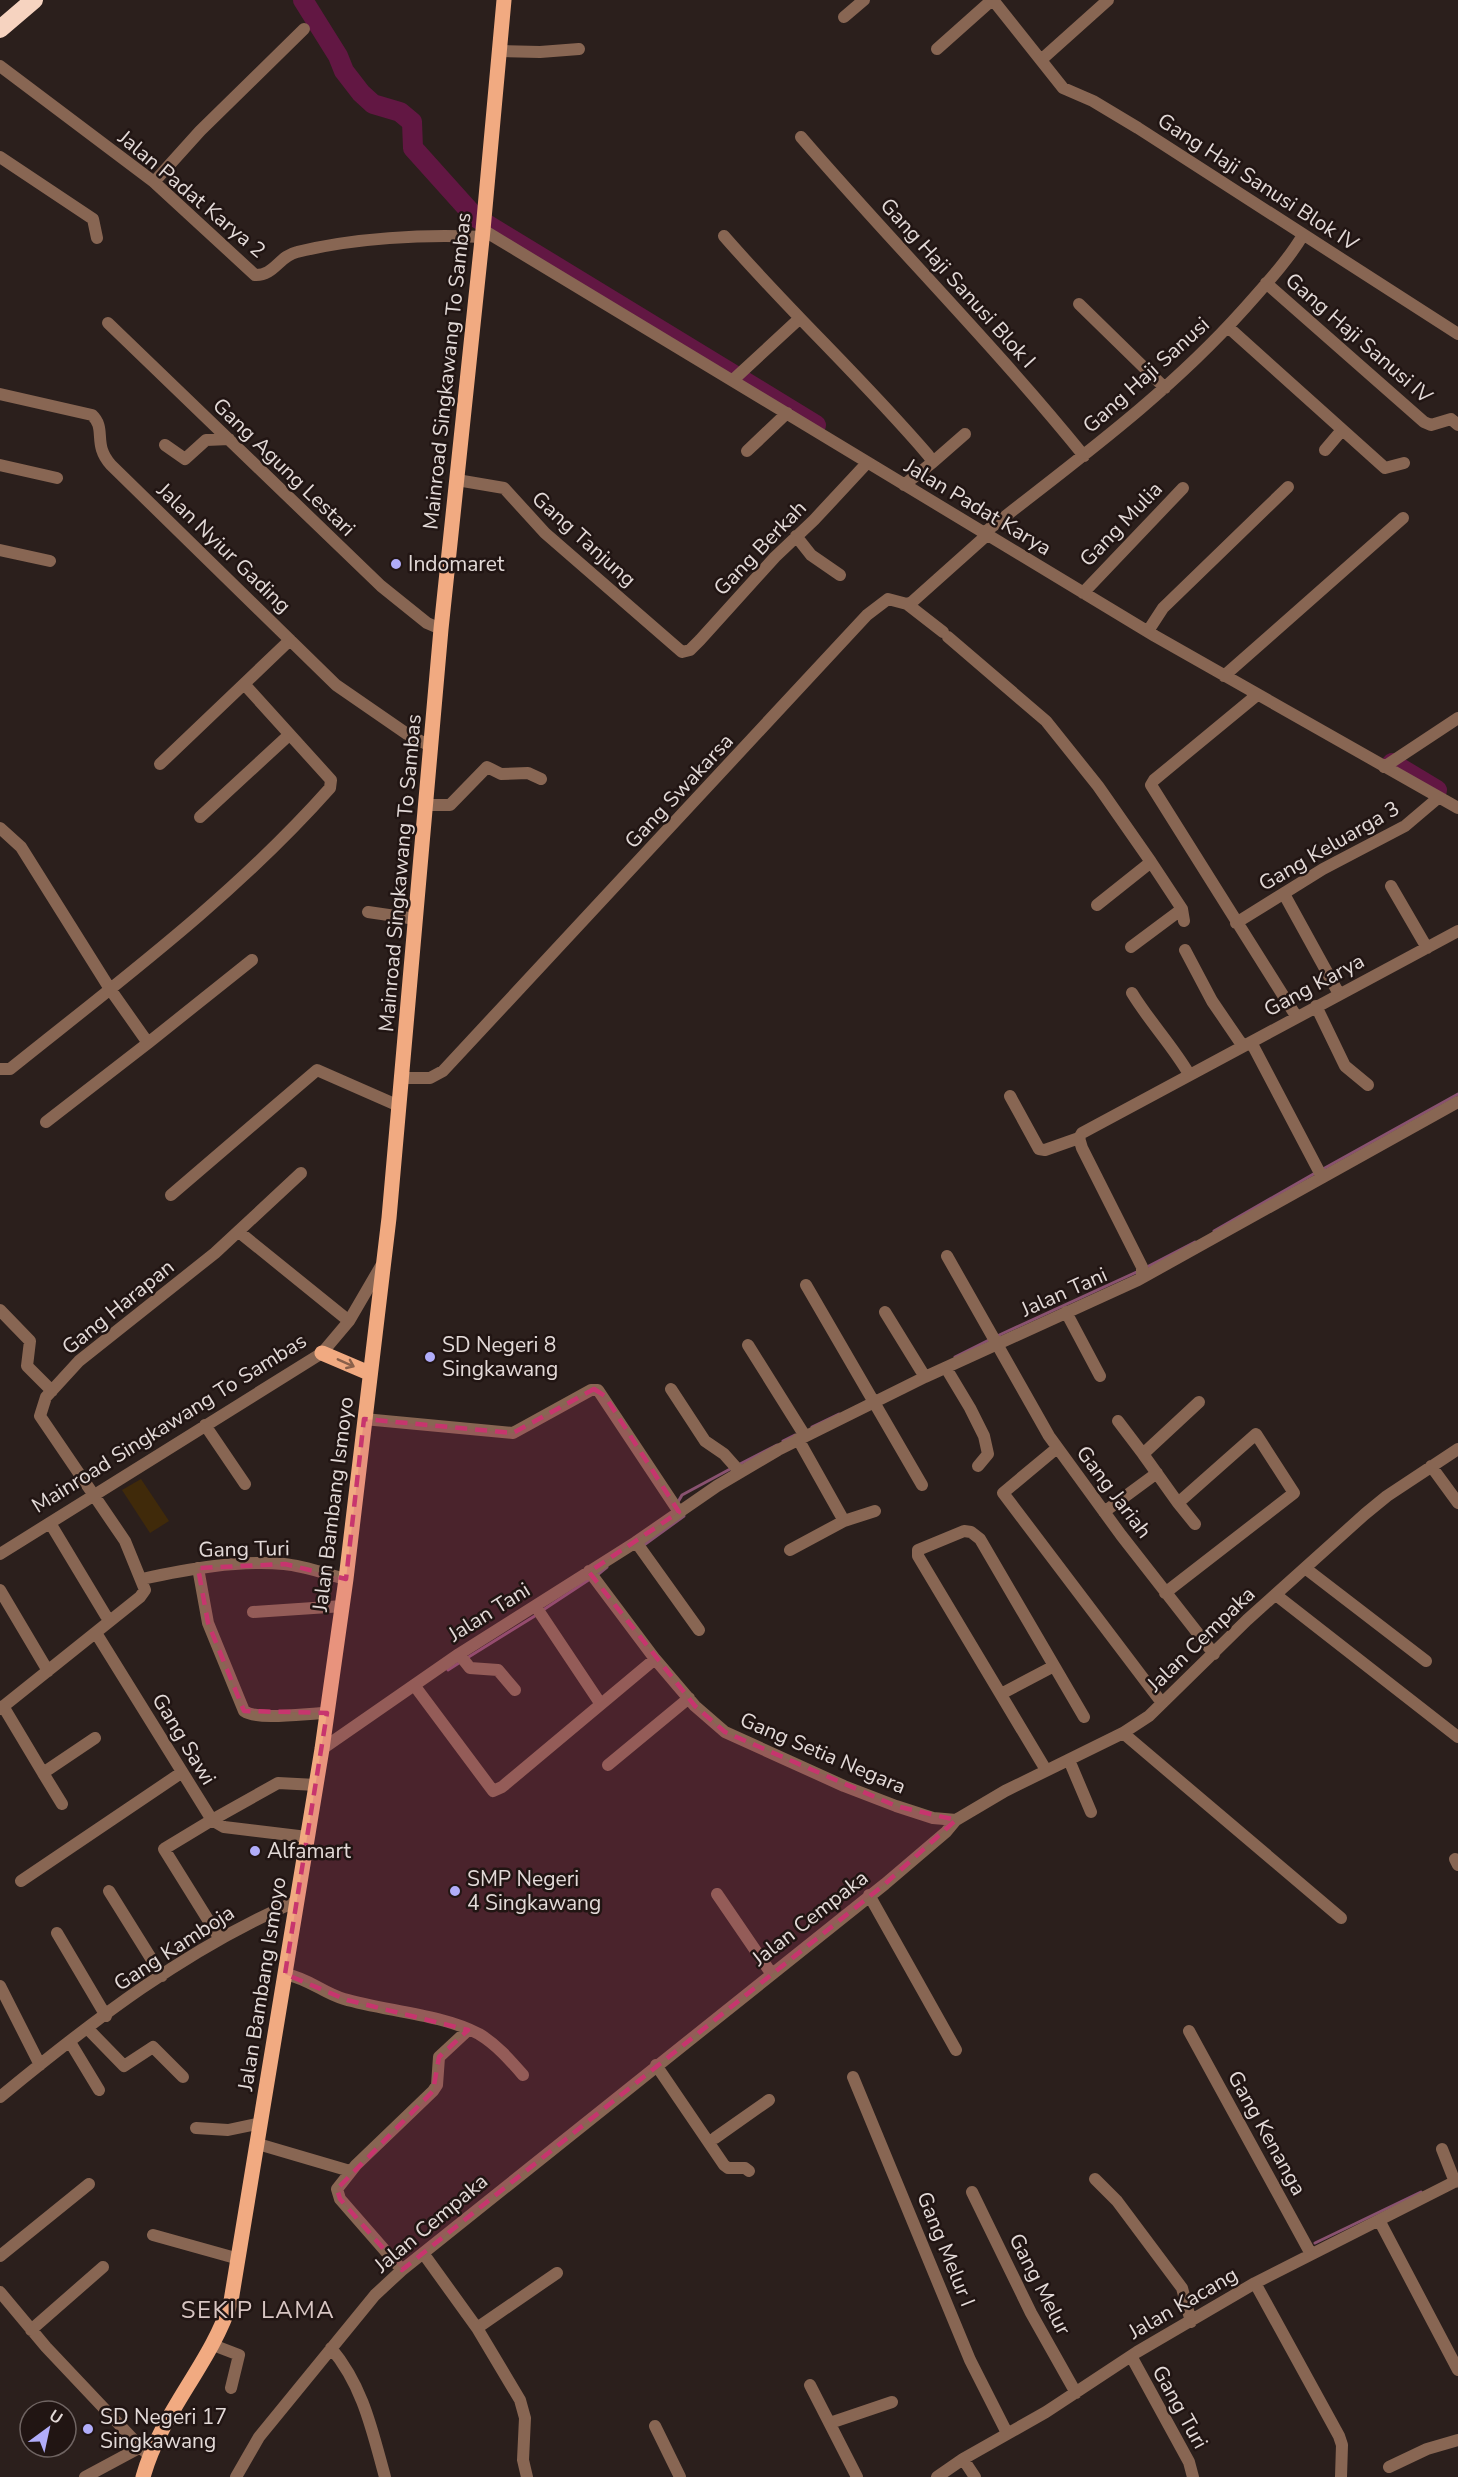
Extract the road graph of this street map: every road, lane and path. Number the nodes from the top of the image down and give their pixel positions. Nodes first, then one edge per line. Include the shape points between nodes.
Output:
1 (34, 0) edge
2 (504, 0) edge
3 (864, 0) edge
4 (992, 0) edge
5 (1108, 0) edge
6 (844, 17) dead end
7 (0, 29) edge
8 (304, 29) dead end
9 (579, 49) dead end
10 (937, 49) dead end
11 (499, 51) junction
12 (1041, 60) junction
13 (0, 66) edge
14 (801, 137) dead end
15 (0, 157) edge
16 (154, 182) junction
17 (483, 228) junction
18 (1303, 235) junction
19 (724, 236) dead end
20 (97, 238) dead end
21 (1266, 283) junction
22 (1079, 304) dead end
23 (799, 319) junction
24 (108, 323) dead end
25 (1228, 327) junction
26 (1458, 334) edge
27 (733, 380) junction
28 (1165, 388) junction
29 (0, 394) edge
30 (787, 413) junction
31 (1458, 425) edge
32 (1342, 430) junction
33 (965, 434) dead end
34 (230, 439) junction
35 (165, 445) dead end
36 (1325, 450) dead end
37 (747, 451) dead end
38 (1084, 456) junction
39 (933, 462) junction
40 (867, 463) junction
41 (1404, 463) dead end
42 (0, 465) edge
43 (57, 478) dead end
44 (457, 480) junction
45 (907, 482) junction
46 (1288, 487) dead end
47 (1183, 488) dead end
48 (1403, 518) dead end
49 (988, 531) junction
50 (796, 536) junction
51 (0, 549) edge
52 (50, 561) dead end
53 (840, 575) dead end
54 (1085, 590) junction
55 (908, 604) junction
56 (1150, 626) junction
57 (441, 629) junction
58 (290, 640) junction
59 (678, 649) joint
60 (1228, 672) junction
61 (245, 685) junction
62 (1257, 695) junction
63 (1458, 718) edge
64 (289, 735) junction
65 (432, 747) junction
66 (160, 764) dead end
67 (1384, 767) junction
68 (541, 779) dead end
69 (1438, 798) junction
70 (431, 805) junction
71 (1458, 808) edge
72 (200, 817) dead end
73 (0, 828) edge
74 (1151, 862) junction
75 (1391, 886) dead end
76 (1284, 894) junction
77 (1097, 905) dead end
78 (368, 912) dead end
79 (416, 919) junction
80 (1236, 923) junction
81 (1458, 931) edge
82 (1131, 947) dead end
83 (1427, 948) junction
84 (1185, 950) dead end
85 (252, 960) dead end
86 (110, 989) junction
87 (1132, 993) dead end
88 (1339, 994) junction
89 (1316, 1006) junction
90 (1296, 1016) junction
91 (148, 1043) junction
92 (1248, 1043) junction
93 (0, 1069) edge
94 (1189, 1074) junction
95 (409, 1079) junction
96 (1368, 1085) dead end
97 (1010, 1096) dead end
98 (1458, 1102) edge
99 (399, 1106) junction
100 (46, 1122) dead end
101 (1079, 1138) junction
102 (301, 1173) dead end
103 (1321, 1176) junction
104 (171, 1195) dead end
105 (239, 1232) junction
106 (947, 1256) dead end
107 (383, 1262) junction
108 (1142, 1272) junction
109 (806, 1286) dead end
110 (0, 1310) edge
111 (885, 1312) dead end
112 (1066, 1312) junction
113 (349, 1321) junction
114 (993, 1341) junction
115 (748, 1345) dead end
116 (322, 1353) junction
117 (946, 1368) junction
118 (369, 1373) junction
119 (923, 1374) junction
120 (1100, 1377) dead end
121 (671, 1389) dead end
122 (52, 1391) junction
123 (872, 1397) junction
124 (1199, 1402) dead end
125 (363, 1419) junction
126 (1118, 1421) dead end
127 (205, 1425) junction
128 (801, 1438) junction
129 (1058, 1448) junction
130 (1458, 1449) edge
131 (1143, 1454) junction
132 (978, 1466) dead end
133 (1431, 1466) junction
134 (740, 1472) junction
135 (1157, 1473) junction
136 (245, 1484) dead end
137 (922, 1485) dead end
138 (93, 1495) junction
139 (1178, 1503) junction
140 (1458, 1503) edge
141 (678, 1508) junction
142 (875, 1511) dead end
143 (1104, 1512) junction
144 (844, 1521) junction
145 (51, 1523) junction
146 (1194, 1524) dead end
147 (636, 1542) junction
148 (790, 1550) dead end
149 (0, 1554) edge
150 (198, 1568) junction
151 (1305, 1568) junction
152 (594, 1578) junction
153 (142, 1579) junction
154 (346, 1579) junction
155 (0, 1590) edge
156 (1165, 1593) junction
157 (1276, 1594) junction
158 (343, 1606) junction
159 (253, 1612) dead end
160 (539, 1612) junction
161 (106, 1616) dead end
162 (699, 1630) dead end
163 (96, 1633) junction
164 (1214, 1654) junction
165 (462, 1659) junction
166 (655, 1659) junction
167 (1426, 1661) dead end
168 (1054, 1666) junction
169 (48, 1671) junction
170 (414, 1685) junction
171 (515, 1690) dead end
172 (1001, 1694) junction
173 (688, 1698) junction
174 (600, 1703) junction
175 (1162, 1703) junction
176 (2, 1707) edge
177 (327, 1713) junction
178 (1084, 1717) dead end
179 (1123, 1733) junction
180 (1458, 1737) edge
181 (95, 1738) dead end
182 (327, 1745) junction
183 (1069, 1760) junction
184 (608, 1765) dead end
185 (1046, 1770) junction
186 (43, 1773) junction
187 (182, 1773) junction
188 (316, 1785) junction
189 (62, 1804) dead end
190 (1090, 1812) dead end
191 (212, 1820) junction
192 (956, 1820) junction
193 (307, 1837) junction
194 (21, 1881) dead end
195 (110, 1891) dead end
196 (717, 1894) dead end
197 (869, 1895) junction
198 (297, 1901) junction
199 (1341, 1918) dead end
200 (57, 1933) dead end
201 (220, 1939) junction
202 (767, 1968) junction
203 (162, 1976) junction
204 (293, 1976) junction
205 (0, 1986) edge
206 (106, 2016) junction
207 (88, 2029) junction
208 (468, 2030) junction
209 (1189, 2031) dead end
210 (70, 2042) junction
211 (957, 2050) dead end
212 (40, 2065) junction
213 (656, 2065) junction
214 (523, 2075) dead end
215 (183, 2077) dead end
216 (853, 2077) dead end
217 (99, 2090) dead end
218 (0, 2097) edge
219 (769, 2100) dead end
220 (261, 2123) junction
221 (196, 2128) dead end
222 (715, 2138) dead end
223 (267, 2146) junction
224 (1442, 2148) dead end
225 (350, 2171) junction
226 (749, 2171) dead end
227 (1095, 2179) dead end
228 (1455, 2179) edge
229 (89, 2184) dead end
230 (972, 2192) dead end
231 (1379, 2220) junction
232 (153, 2235) dead end
233 (423, 2253) junction
234 (1311, 2254) junction
235 (0, 2256) edge
236 (239, 2259) junction
237 (103, 2267) dead end
238 (402, 2270) junction
239 (557, 2273) dead end
240 (1255, 2283) junction
241 (0, 2292) edge
242 (1191, 2322) junction
243 (477, 2328) junction
244 (31, 2330) junction
245 (331, 2348) junction
246 (225, 2349) junction
247 (1131, 2356) junction
248 (1458, 2370) edge
249 (810, 2385) dead end
250 (231, 2388) dead end
251 (1076, 2393) junction
252 (892, 2402) dead end
253 (830, 2423) junction
254 (655, 2426) dead end
255 (1007, 2433) junction
256 (1458, 2440) edge
257 (144, 2452) junction
258 (963, 2459) junction
259 (1389, 2467) dead end
260 (85, 2477) edge
261 (143, 2477) edge
262 (236, 2477) edge
263 (385, 2477) edge
264 (527, 2477) edge
265 (680, 2477) edge
266 (857, 2477) edge
267 (937, 2477) edge
268 (975, 2477) edge
269 (1193, 2477) edge
270 (1341, 2477) edge

1 - 7 highway
2 - 11 main road, Mainroad Singkawang To Sambas
3 - 6 street
4 - 10 street
4 - 12 street, Gang Haji Sanusi Blok IV
5 - 12 street
8 - 16 street
9 - 11 street
11 - 17 main road, Mainroad Singkawang To Sambas
12 - 18 street, Gang Haji Sanusi Blok IV via 1070,93 1094,101
13 - 16 street, Jalan Padat Karya 2
14 - 38 street, Gang Haji Sanusi Blok I via 969,321
15 - 20 street via 93,219
16 - 17 street, Jalan Padat Karya 2 via 255,275 269,272 287,255 334,245
17 - 27 street, Jalan Padat Karya
17 - 44 main road, Mainroad Singkawang To Sambas
18 - 21 street, Gang Haji Sanusi
18 - 26 street, Gang Haji Sanusi Blok IV
19 - 23 street
21 - 25 street, Gang Haji Sanusi
21 - 31 street, Gang Haji Sanusi IV via 1424,422 1431,425 1451,419
22 - 28 street
23 - 27 street
23 - 39 street via 850,368
24 - 34 street, Gang Agung Lestari
25 - 28 street, Gang Haji Sanusi
25 - 32 street
27 - 30 street, Jalan Padat Karya
28 - 38 street, Gang Haji Sanusi
29 - 58 street, Jalan Nyiur Gading via 92,414 98,422 104,458
30 - 37 street
30 - 40 street, Jalan Padat Karya
32 - 36 street
32 - 41 street via 1385,468
33 - 39 street
34 - 35 street via 206,440 185,459
34 - 57 street, Gang Agung Lestari via 381,586 427,623
38 - 49 street, Gang Haji Sanusi
39 - 45 street
40 - 45 street, Jalan Padat Karya
40 - 50 street, Gang Berkah
42 - 43 street
44 - 57 main road, Mainroad Singkawang To Sambas
44 - 59 street, Gang Tanjung via 504,488 545,533
45 - 49 street, Jalan Padat Karya
46 - 56 street
47 - 54 street, Gang Mulia
48 - 60 street
49 - 54 street, Jalan Padat Karya
49 - 55 street
50 - 53 street via 811,555
50 - 59 street, Gang Berkah via 690,650
51 - 52 street
54 - 56 street, Jalan Padat Karya
55 - 74 street via 1046,721
55 - 95 street, Gang Swakarsa via 888,599 867,615 451,1064 436,1076
56 - 60 street, Jalan Padat Karya
57 - 65 main road, Mainroad Singkawang To Sambas
58 - 61 street
58 - 65 street, Jalan Nyiur Gading via 355,700
60 - 62 street, Jalan Padat Karya
61 - 64 street
61 - 66 street
62 - 67 street, Jalan Padat Karya
62 - 80 street via 1151,785
63 - 67 street
64 - 72 street
64 - 86 street via 330,780 330,788 216,903
65 - 70 main road, Mainroad Singkawang To Sambas
67 - 69 street, Jalan Padat Karya
68 - 70 street via 528,773 501,774 487,767 447,806
69 - 71 street, Jalan Padat Karya
69 - 76 street, Gang Keluarga 3 via 1405,826
70 - 79 main road, Mainroad Singkawang To Sambas
73 - 86 street via 21,847
74 - 77 street
74 - 82 street via 1183,915
75 - 83 street
76 - 80 street, Gang Keluarga 3
76 - 88 street
78 - 79 street
79 - 95 main road, Mainroad Singkawang To Sambas
80 - 90 street
81 - 83 street, Gang Karya
83 - 88 street, Gang Karya
84 - 92 street via 1212,1001
85 - 91 street
86 - 91 street
86 - 93 street via 10,1069
87 - 94 street
88 - 89 street, Gang Karya
89 - 90 street, Gang Karya
89 - 96 street via 1345,1066
90 - 92 street, Gang Karya
91 - 100 street
92 - 94 street, Gang Karya
92 - 103 street
94 - 101 street, Gang Karya
95 - 99 main road, Mainroad Singkawang To Sambas
97 - 101 street, Gang Karya via 1039,1149
98 - 103 street, Jalan Tani
99 - 104 street via 316,1070
99 - 107 main road, Mainroad Singkawang To Sambas
101 - 108 street
102 - 105 street, Gang Harapan
103 - 108 street, Jalan Tani
105 - 113 street
105 - 122 street, Gang Harapan via 162,1298 79,1361
106 - 114 street, Gang Jariah
107 - 113 street, Mainroad Singkawang To Sambas
107 - 118 main road, Jalan Bambang Ismoyo
108 - 112 street, Jalan Tani
109 - 123 street
110 - 122 street via 27,1337 27,1366
111 - 119 street
112 - 114 street, Jalan Tani
112 - 120 street
113 - 116 street, Mainroad Singkawang To Sambas
114 - 117 street, Jalan Tani
114 - 129 street, Gang Jariah
115 - 128 street
116 -> 118 main road
116 - 127 street, Mainroad Singkawang To Sambas
117 - 119 street, Jalan Tani
117 - 132 street via 984,1436 988,1454
118 - 125 main road, Jalan Bambang Ismoyo
119 - 123 street, Jalan Tani
121 - 134 street via 705,1441
122 - 138 street, Gang Harapan via 40,1416
123 - 128 street, Jalan Tani
123 - 137 street
124 - 131 street
125 - 141 street via 513,1433 591,1390 598,1390
125 - 154 main road, Jalan Bambang Ismoyo
126 - 131 street
127 - 136 street
127 - 138 street, Mainroad Singkawang To Sambas
128 - 134 street, Jalan Tani
128 - 144 street
129 - 143 street, Gang Jariah
129 - 175 street via 1003,1493
130 - 133 street, Jalan Cempaka
131 - 135 street
133 - 140 street
133 - 151 street, Jalan Cempaka via 1387,1496
134 - 141 street, Jalan Tani
135 - 139 street
135 - 143 street
138 - 145 street, Mainroad Singkawang To Sambas
138 - 153 street via 125,1541
139 - 146 street
139 - 156 street via 1256,1434 1294,1493
141 - 147 street, Jalan Tani
142 - 144 street
143 - 156 street, Gang Jariah
144 - 148 street
145 - 149 street, Mainroad Singkawang To Sambas
145 - 161 street
147 - 152 street, Jalan Tani
147 - 162 street
150 - 153 street, Gang Turi
150 - 154 street, Gang Turi via 285,1564
150 - 177 street via 208,1623 244,1711 250,1715
151 - 157 street, Jalan Cempaka
151 - 167 street
152 - 160 street, Jalan Tani
152 - 166 street, Gang Setia Negara
153 - 163 street via 145,1590 140,1597
154 - 158 main road, Jalan Bambang Ismoyo
155 - 169 street
156 - 164 street, Gang Jariah
157 - 164 street, Jalan Cempaka
157 - 180 street
158 - 159 street
158 - 177 main road, Jalan Bambang Ismoyo
160 - 165 street, Jalan Tani
160 - 174 street
163 - 169 street
163 - 187 street, Gang Sawi
164 - 175 street, Jalan Cempaka
165 - 170 street, Jalan Tani
165 - 171 street via 477,1670 495,1669
166 - 173 street, Gang Setia Negara
166 - 174 street
168 - 172 street
168 - 172 street via 980,1539 964,1531 923,1546 918,1556
168 - 178 street
169 - 176 street
170 - 174 street via 493,1791
170 - 182 street, Jalan Tani
172 - 185 street
173 - 184 street
173 - 192 street, Gang Setia Negara via 725,1732 785,1761 915,1813
175 - 179 street, Jalan Cempaka
176 - 186 street
177 - 182 main road, Jalan Bambang Ismoyo
179 - 183 street, Jalan Cempaka
179 - 199 street
181 - 186 street
182 - 188 main road, Jalan Bambang Ismoyo
183 - 185 street, Jalan Cempaka
183 - 190 street
185 - 192 street, Jalan Cempaka
186 - 189 street
187 - 191 street, Gang Sawi
187 - 194 street
188 - 191 street via 278,1782
188 - 193 main road, Jalan Bambang Ismoyo
191 - 193 street via 224,1827
191 - 201 street via 164,1852
192 - 197 street, Jalan Cempaka
193 - 198 main road, Jalan Bambang Ismoyo
195 - 203 street
196 - 202 street
197 - 202 street, Jalan Cempaka
197 - 211 street
198 - 201 street, Gang Kamboja
198 - 204 main road, Jalan Bambang Ismoyo
200 - 206 street
201 - 203 street, Gang Kamboja
202 - 213 street, Jalan Cempaka
203 - 206 street, Gang Kamboja
204 - 208 street via 346,2000
204 - 220 main road, Jalan Bambang Ismoyo
205 - 212 street
206 - 207 street, Gang Kamboja
207 - 210 street, Gang Kamboja
207 - 215 street via 124,2066 153,2048
208 - 214 street via 488,2040
208 - 225 street via 439,2057 437,2085 427,2098
209 - 234 street, Gang Kenanga
210 - 212 street, Gang Kamboja
210 - 217 street
212 - 218 street
213 - 226 street via 724,2165
213 - 233 street, Jalan Cempaka
216 - 255 street, Gang Melur I via 970,2360
219 - 222 street
220 - 221 street via 228,2130
220 - 223 main road, Jalan Bambang Ismoyo
223 - 225 street
223 - 236 main road, Jalan Bambang Ismoyo
224 - 228 street
225 - 238 street via 339,2185 338,2196
227 - 242 street via 1117,2201 1182,2288
228 - 231 street, Jalan Kacang
229 - 235 street
230 - 251 street, Gang Melur via 1031,2313
231 - 234 street, Jalan Kacang
231 - 248 street
232 - 236 street
233 - 238 street, Jalan Cempaka
233 - 243 street
234 - 240 street, Jalan Kacang
236 - 246 main road, Jalan Bambang Ismoyo
237 - 244 street
238 - 245 street, Jalan Cempaka via 375,2295
239 - 243 street
240 - 242 street, Jalan Kacang
240 - 270 street via 1339,2436
241 - 244 street
242 - 247 street, Jalan Kacang
243 - 264 street via 523,2409
244 - 257 street
245 - 262 street, Jalan Cempaka via 259,2437
245 - 263 street via 348,2368 359,2391
246 - 250 street via 239,2355
246 - 257 main road, Jalan Bambang Ismoyo via 171,2410
247 - 251 street, Jalan Kacang
247 - 269 street, Gang Turi via 1189,2462
249 - 253 street
251 - 255 street, Jalan Kacang
252 - 253 street
253 - 266 street
254 - 265 street
255 - 258 street, Jalan Kacang
256 - 259 street
257 - 260 street
257 - 261 main road, Jalan Bambang Ismoyo
258 - 267 street, Jalan Kacang
258 - 268 street

